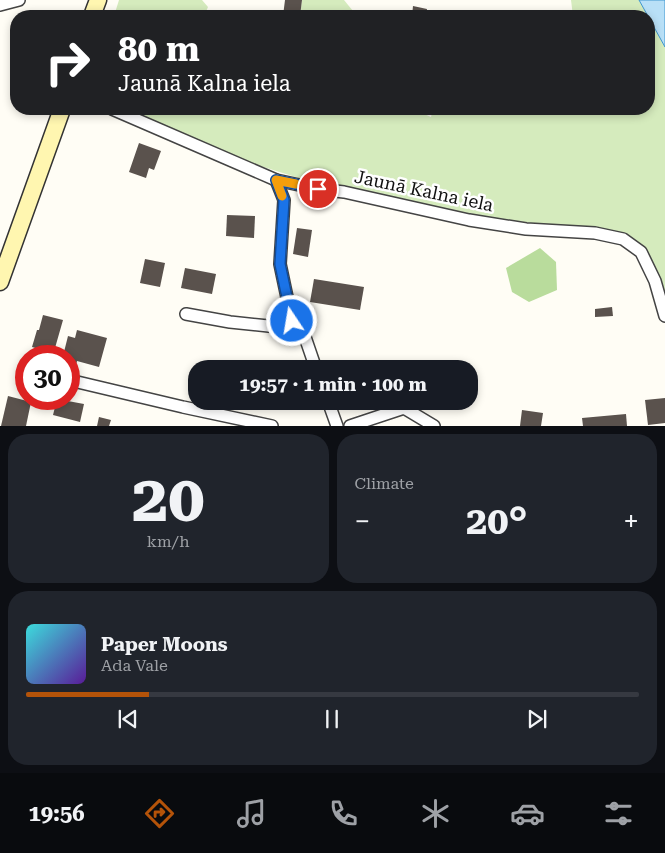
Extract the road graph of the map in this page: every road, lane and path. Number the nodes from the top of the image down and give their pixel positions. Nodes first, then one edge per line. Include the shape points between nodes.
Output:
1 (19, 0) edge
2 (0, 5) edge
3 (60, 115) edge
4 (126, 115) edge
5 (276, 180) junction
6 (0, 282) edge
7 (186, 314) dead end
8 (665, 316) edge
9 (292, 321) junction
10 (313, 360) edge
11 (80, 383) edge
12 (331, 410) edge
13 (272, 426) edge
14 (337, 426) edge
15 (350, 426) edge
16 (434, 426) edge

1 - 2 street
3 - 6 main road
4 - 5 street, Jaunā Kalna iela
5 - 8 street, Jaunā Kalna iela via 469,220 623,239 641,252 655,281
5 - 9 street via 284,200 280,264
7 - 9 street via 278,327
9 - 10 street via 304,334
11 - 13 street
12 - 14 street
15 - 16 street via 404,408

